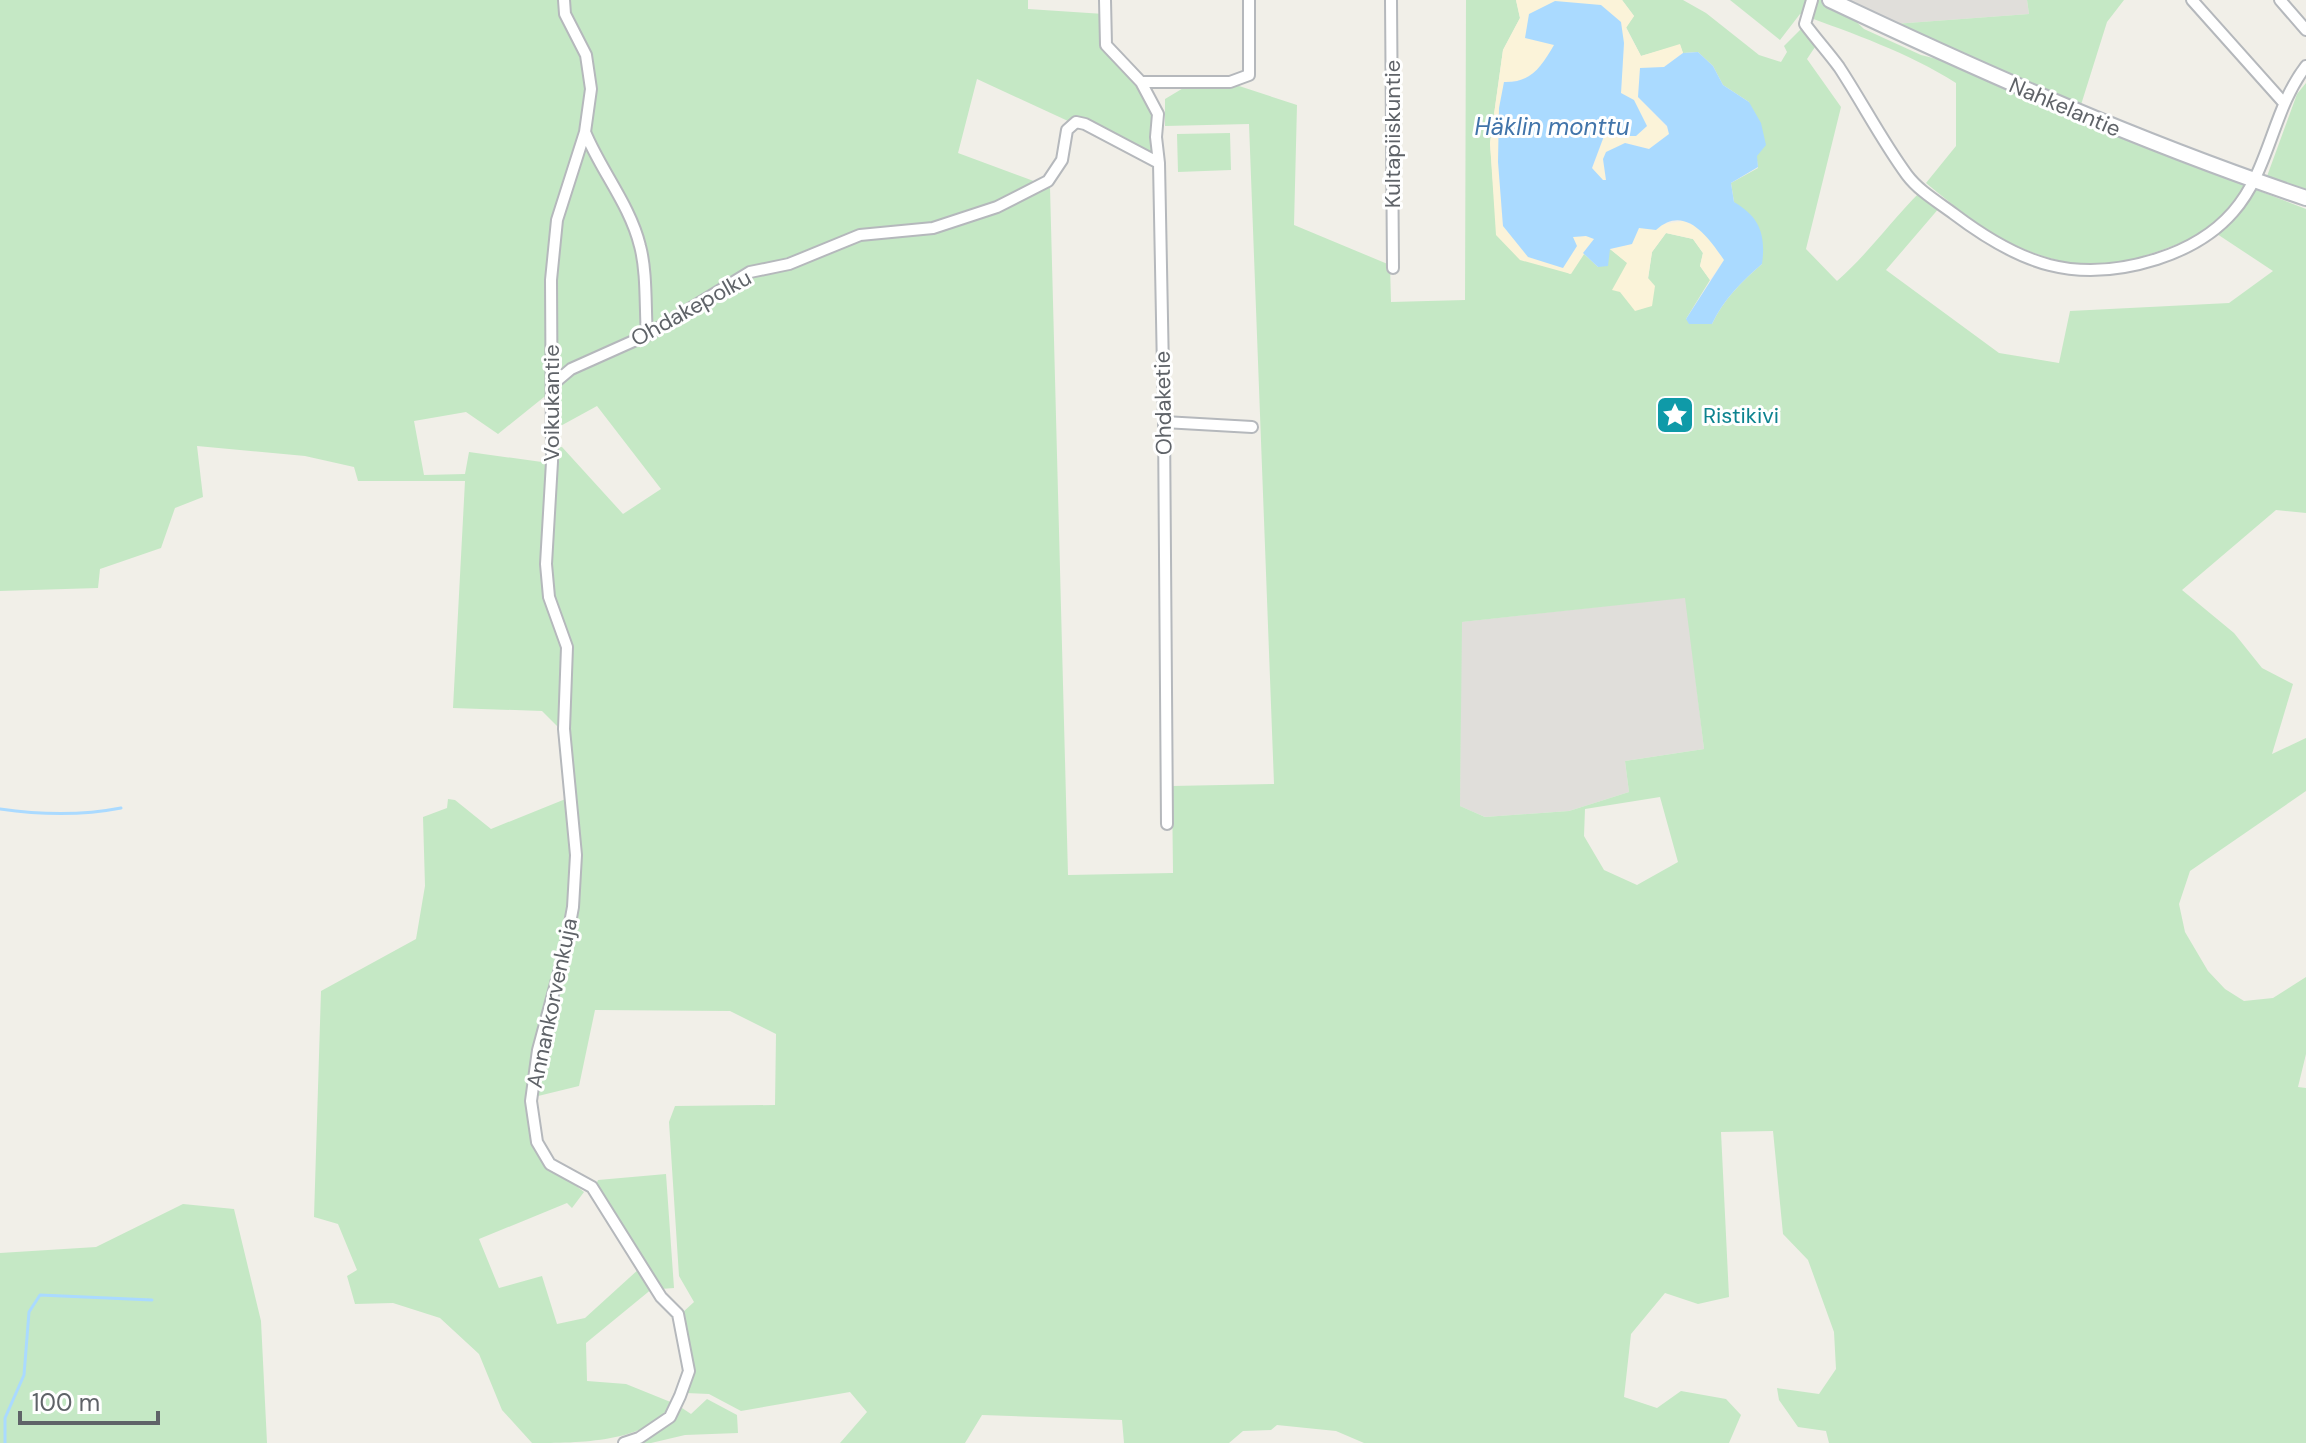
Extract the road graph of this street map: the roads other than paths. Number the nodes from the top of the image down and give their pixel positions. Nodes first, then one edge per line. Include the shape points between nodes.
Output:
1 (564, 0) edge
2 (1105, 0) edge
3 (1249, 0) edge
4 (1391, 0) edge
5 (1812, 0) edge
6 (1830, 0) edge
7 (2192, 0) edge
8 (2280, 0) edge
9 (2306, 30) edge
10 (2306, 66) edge
11 (1141, 82) junction
12 (2284, 103) junction
13 (585, 132) junction
14 (1159, 163) junction
15 (2254, 180) junction
16 (2306, 198) edge
17 (1393, 268) dead end
18 (647, 335) junction
19 (552, 385) junction
20 (1164, 422) junction
21 (1252, 427) dead end
22 (571, 813) joint
23 (1167, 824) dead end
24 (624, 1443) edge

1 - 13 street, Voikukantie via 590,70
2 - 11 street, Ohdaketie via 1106,45
3 - 11 street via 1249,75 1230,82
4 - 17 street, Kultapiiskuntie
5 - 15 street via 1805,24 1909,177 1983,236 2025,258 2106,272 2176,253 2214,230
6 - 15 main road, Nahkelantie via 2032,94
7 - 12 street
8 - 9 street
10 - 12 street
11 - 14 street, Ohdaketie via 1158,114
12 - 15 street
13 - 18 street via 621,198 640,247
13 - 19 street, Voikukantie via 557,220 551,280
14 - 18 street, Ohdakepolku via 1076,122 1067,130 1062,160 1048,181 997,207 933,228 860,235 789,264 750,272
14 - 20 street, Ohdaketie
15 - 16 main road, Nahkelantie
18 - 19 street, Ohdakepolku via 571,369
19 - 22 street, Voikukantie via 546,564 549,597 567,647 564,729
20 - 21 street
20 - 23 street, Ohdaketie
22 - 24 street, Annankorvenkuja via 576,855 573,907 532,1083 537,1142 550,1164 592,1187 661,1297 678,1314 689,1371 670,1417

